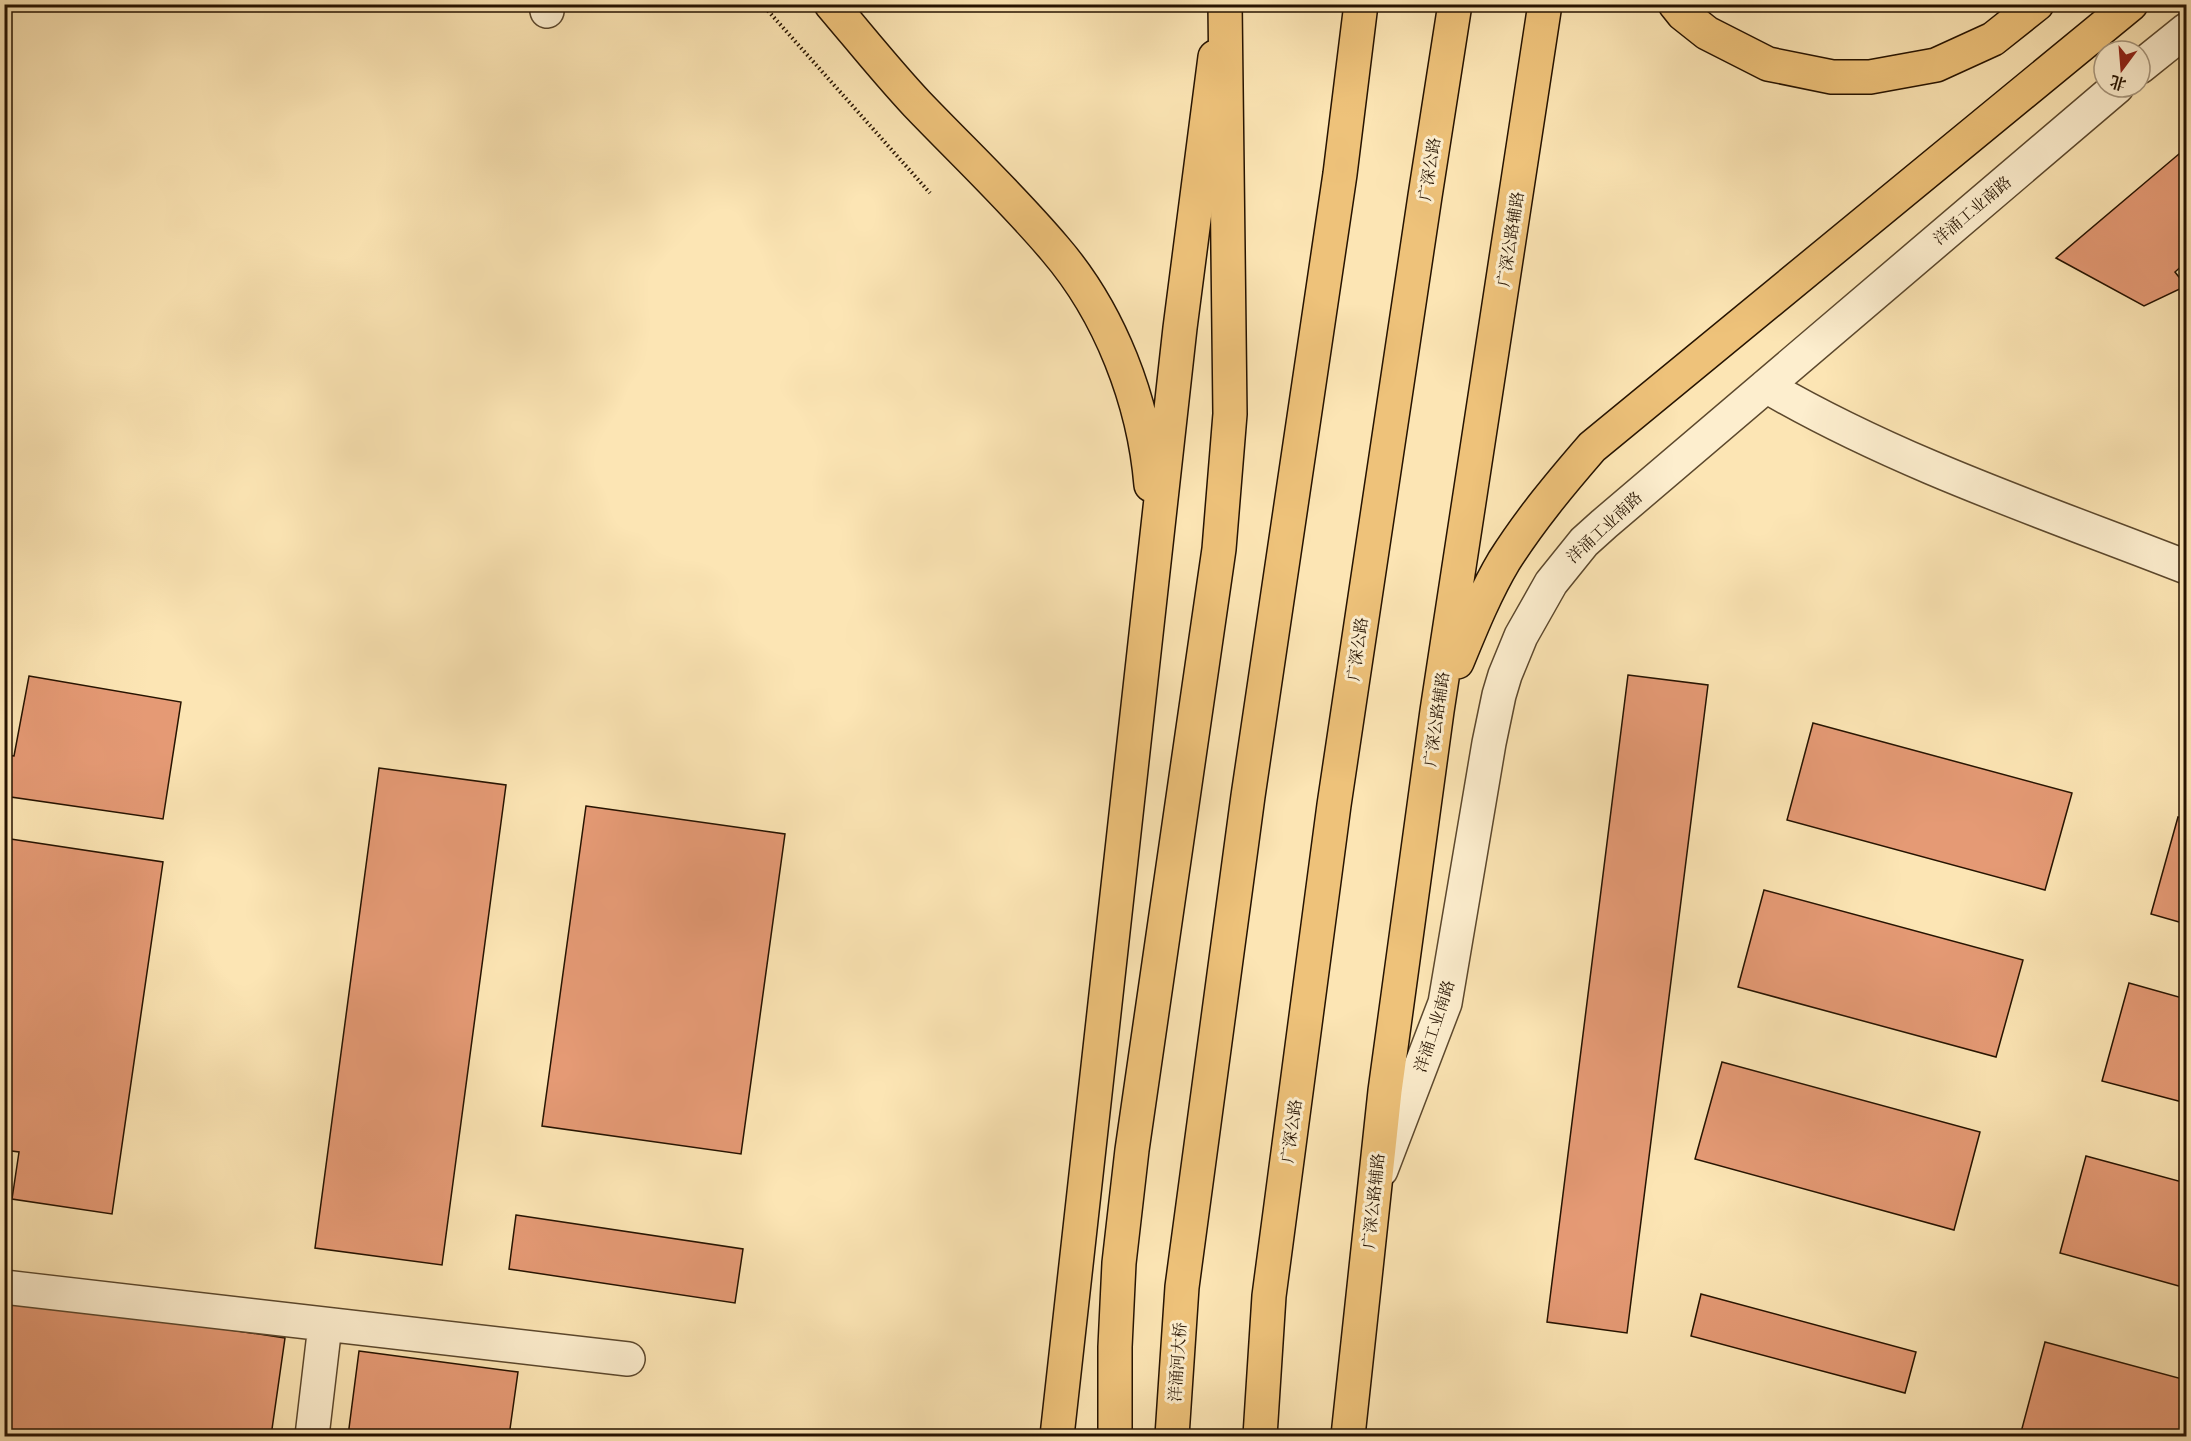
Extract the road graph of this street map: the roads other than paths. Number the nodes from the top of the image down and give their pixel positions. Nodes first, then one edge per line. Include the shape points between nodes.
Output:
1 (831, 4) edge
2 (1224, 4) edge
3 (1361, 4) edge
4 (1455, 4) edge
5 (1545, 4) edge
6 (1675, 4) edge
7 (2037, 4) edge
8 (2131, 4) edge
9 (2187, 30) edge
10 (2152, 58) edge
11 (2103, 99) edge
12 (1766, 386) junction
13 (1154, 565) junction
14 (2187, 567) edge
15 (1437, 711) junction
16 (1375, 1188) junction
17 (4, 1287) edge
18 (325, 1325) junction
19 (628, 1359) dead end
20 (312, 1437) edge
21 (1057, 1437) edge
22 (1115, 1437) edge
23 (1172, 1437) edge
24 (1260, 1437) edge
25 (1348, 1437) edge

1 - 13 main road via 916,102 1056,250 1083,286 1125,370 1139,413 1153,510
2 - 13 main road
2 - 22 main road via 1230,414 1220,538 1119,1263 1114,1347
3 - 23 main road, 洋涌河大桥 via 1182,1287
4 - 24 main road, 广深公路 via 1334,805 1269,1296
5 - 15 main road, 广深公路辅路
6 - 7 main road via 1707,33 1768,63 1832,77 1870,77 1936,65 1993,39
8 - 15 main road via 1592,447 1548,499 1504,562
9 - 10 street
11 - 12 street, 洋涌工业南路
12 - 14 street via 1923,464
12 - 16 street, 洋涌工业南路 via 1584,542 1551,583 1521,636 1505,675 1494,719 1445,1003
13 - 21 main road
15 - 16 main road, 广深公路辅路
16 - 25 main road, 广深公路辅路
17 - 18 street
18 - 19 street
18 - 20 street

